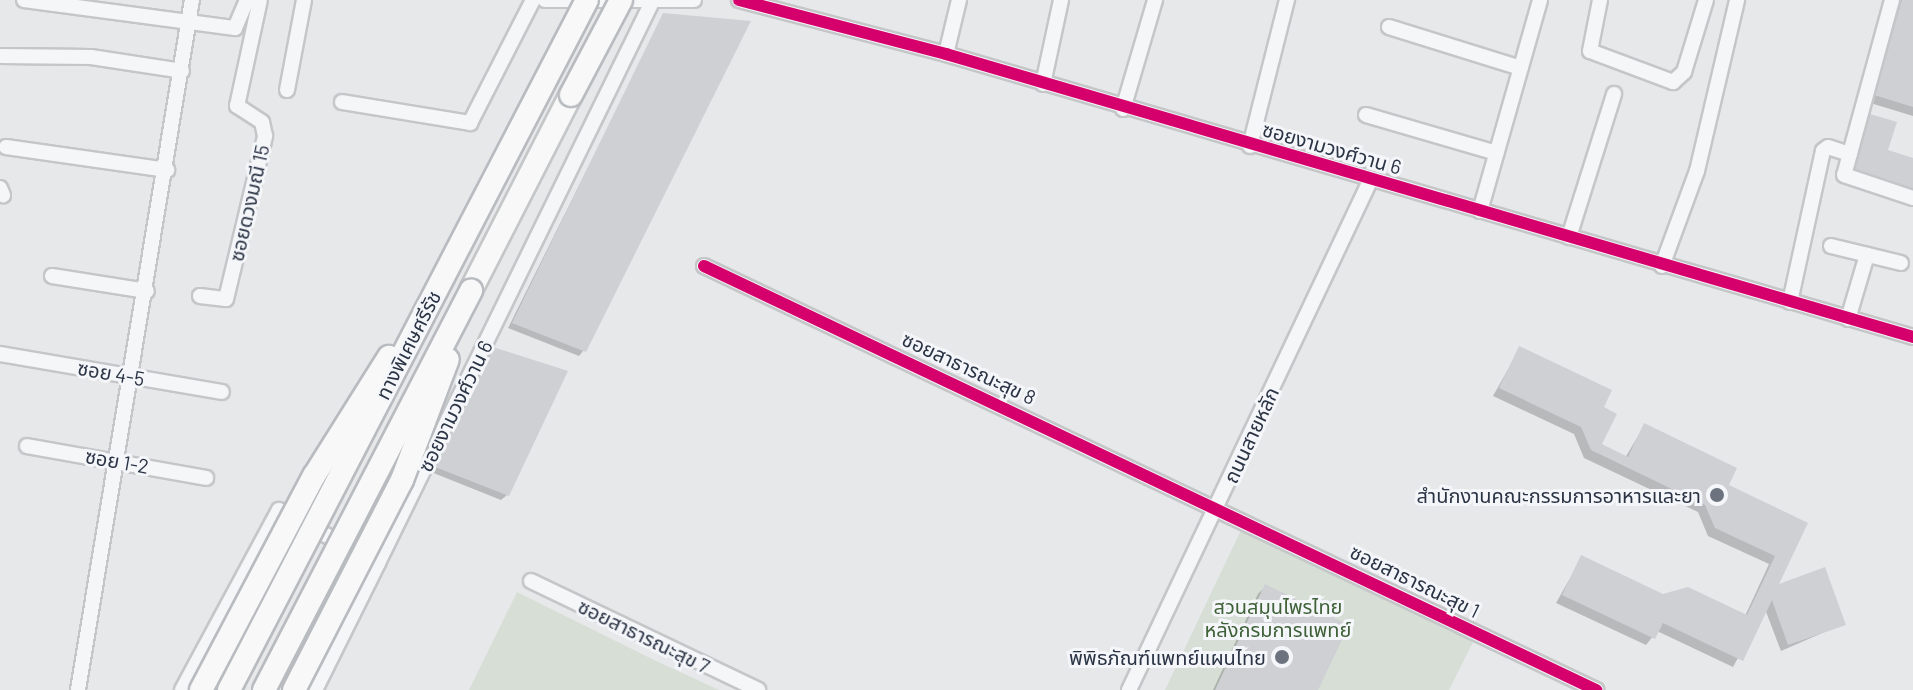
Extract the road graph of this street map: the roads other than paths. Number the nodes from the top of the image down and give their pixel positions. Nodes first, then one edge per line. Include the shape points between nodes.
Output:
1 (24, 0) edge
2 (192, 0) edge
3 (247, 0) edge
4 (260, 0) edge
5 (304, 0) edge
6 (533, 0) edge
7 (553, 0) edge
8 (587, 0) edge
9 (621, 0) edge
10 (694, 0) edge
11 (739, 0) edge
12 (959, 0) edge
13 (1061, 0) edge
14 (1155, 0) edge
15 (1287, 0) edge
16 (1540, 0) edge
17 (1600, 0) edge
18 (1892, 0) edge
19 (652, 2) edge
20 (1706, 2) edge
21 (99, 4) edge
22 (1736, 6) edge
23 (802, 7) edge
24 (189, 20) junction
25 (1389, 27) dead end
26 (946, 54) junction
27 (1, 56) edge
28 (1521, 68) junction
29 (182, 71) junction
30 (1043, 84) junction
31 (287, 90) dead end
32 (1614, 94) dead end
33 (342, 102) dead end
34 (1123, 109) junction
35 (1366, 115) dead end
36 (1250, 146) junction
37 (6, 147) dead end
38 (1497, 153) junction
39 (1850, 154) junction
40 (167, 170) junction
41 (1371, 179) junction
42 (1913, 198) edge
43 (1480, 211) junction
44 (1569, 237) junction
45 (1831, 246) dead end
46 (1867, 255) junction
47 (1901, 263) dead end
48 (704, 266) dead end
49 (1662, 266) junction
50 (52, 276) dead end
51 (441, 281) junction
52 (471, 290) junction
53 (147, 291) junction
54 (200, 296) dead end
55 (1790, 302) junction
56 (1848, 319) junction
57 (1913, 337) edge
58 (0, 354) edge
59 (132, 377) junction
60 (222, 392) dead end
61 (27, 446) dead end
62 (119, 460) junction
63 (206, 478) dead end
64 (1217, 507) junction
65 (378, 563) junction
66 (531, 581) dead end
67 (78, 690) edge
68 (182, 690) edge
69 (201, 690) edge
70 (229, 690) edge
71 (264, 690) edge
72 (294, 690) edge
73 (315, 690) edge
74 (758, 690) edge
75 (1129, 690) edge
76 (1596, 690) edge

1 - 21 street
2 - 24 street
3 - 24 street via 235,28
4 - 54 street, ซอยดวงมณี 15 via 237,106 262,122 265,136 226,299
5 - 31 street
6 - 33 street via 470,123
7 - 19 street
8 - 51 highway, ทางพิเศษศรีรัช, bridge
9 - 52 highway, ทางพิเศษศรีรัช, bridge
10 - 19 street
11 - 23 street, ซอยงามวงศ์วาน 6
12 - 26 street
13 - 30 street
14 - 34 street
15 - 36 street
16 - 28 street
17 - 20 street via 1590,51 1673,82 1684,72
18 - 39 street
19 - 65 street, ซอยงามวงศ์วาน 6
20 - 22 street
21 - 24 street
22 - 49 street via 1697,171
23 - 26 street, ซอยงามวงศ์วาน 6
24 - 29 street
25 - 28 street
26 - 30 street, ซอยงามวงศ์วาน 6
27 - 29 street via 91,57
28 - 38 street
29 - 40 street
30 - 34 street, ซอยงามวงศ์วาน 6
32 - 44 street
34 - 36 street, ซอยงามวงศ์วาน 6
35 - 38 street
36 - 41 street, ซอยงามวงศ์วาน 6
37 - 40 street
38 - 43 street
39 - 42 street via 1844,175
39 - 55 street via 1828,147 1823,151
40 - 53 street
41 - 43 street, ซอยงามวงศ์วาน 6
41 - 64 street, ถนนสายหลัก
43 - 44 street, ซอยงามวงศ์วาน 6
44 - 49 street, ซอยงามวงศ์วาน 6
45 - 46 street
46 - 47 street
46 - 56 street
48 - 64 street, ซอยสาธารณะสุข 8
49 - 55 street, ซอยงามวงศ์วาน 6
50 - 53 street
51 - 69 highway, bridge via 341,428
51 - 70 highway, ทางพิเศษศรีรัช, bridge
52 - 71 highway, ทางพิเศษศรีรัช, bridge
52 - 72 highway, bridge via 402,480
53 - 59 street
55 - 56 street, ซอยงามวงศ์วาน 6
56 - 57 street, ซอยงามวงศ์วาน 6
58 - 59 street, ซอย 4-5
59 - 60 street, ซอย 4-5
59 - 62 street
61 - 62 street, ซอย 1-2
62 - 63 street, ซอย 1-2
62 - 67 street
64 - 75 street, ถนนสายหลัก
64 - 76 street, ซอยสาธารณะสุข 1
65 - 68 street via 279,510
65 - 73 street, ซอยงามวงศ์วาน 6
66 - 74 street, ซอยสาธารณะสุข 7

